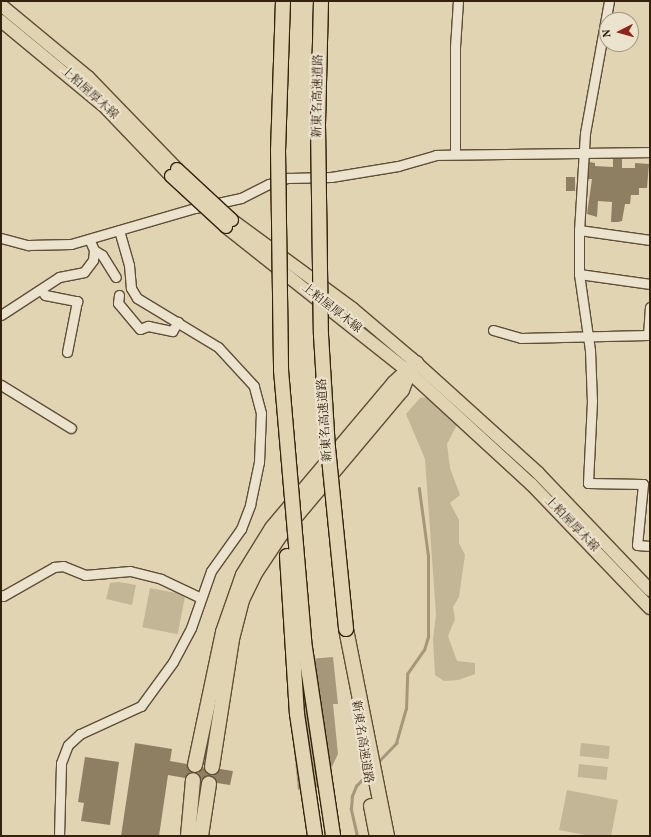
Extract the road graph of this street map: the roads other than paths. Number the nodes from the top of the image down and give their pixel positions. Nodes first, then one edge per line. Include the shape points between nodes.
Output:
1 (283, 1) edge
2 (321, 1) edge
3 (458, 1) edge
4 (609, 1) edge
5 (1, 5) edge
6 (1, 21) edge
7 (650, 152) edge
8 (455, 153) junction
9 (583, 155) junction
10 (174, 172) junction
11 (119, 230) junction
12 (579, 230) junction
13 (1, 238) edge
14 (89, 239) junction
15 (650, 240) edge
16 (94, 250) junction
17 (579, 274) junction
18 (116, 277) dead end
19 (650, 284) edge
20 (41, 290) junction
21 (120, 295) dead end
22 (650, 307) edge
23 (1, 315) edge
24 (178, 322) junction
25 (493, 330) dead end
26 (589, 336) junction
27 (67, 352) dead end
28 (413, 367) junction
29 (282, 370) junction
30 (1, 384) edge
31 (71, 428) dead end
32 (301, 501) junction
33 (650, 546) edge
34 (650, 590) edge
35 (1, 595) edge
36 (201, 598) junction
37 (650, 608) edge
38 (346, 629) junction
39 (195, 765) dead end
40 (212, 767) dead end
41 (193, 780) dead end
42 (209, 784) dead end
43 (59, 836) edge
44 (188, 836) edge
45 (201, 836) edge
46 (315, 836) edge
47 (333, 836) edge
48 (377, 836) edge
49 (388, 836) edge

1 - 29 highway, bridge via 278,150
2 - 38 highway, 新東名高速道路, bridge via 318,125 321,335 328,448
3 - 8 street via 455,47
4 - 9 street via 584,133
5 - 10 main road, 上粕屋厚木線 via 88,77
6 - 10 main road, 上粕屋厚木線 via 106,108
7 - 9 street
8 - 9 street
8 - 11 street via 427,156 398,166 331,177 288,178 241,198
9 - 12 street
10 - 28 main road, 上粕屋厚木線, bridge via 229,224 353,309
11 - 14 street
11 - 24 street via 132,293 147,305
12 - 15 street
12 - 17 street
13 - 14 street via 44,246
14 - 16 street
16 - 18 street via 102,255
16 - 20 street via 93,260 84,272 59,277
17 - 19 street
17 - 26 street
20 - 23 street
20 - 27 street via 45,295 77,301
21 - 24 street via 118,303 140,329 148,326 172,331
22 - 26 street via 648,335
24 - 36 street via 218,347 245,374 254,386 261,413 259,462 250,505 236,537 211,571
25 - 26 street via 521,338
26 - 33 street via 592,401 588,483 643,484 638,545
28 - 32 highway
28 - 34 main road, 上粕屋厚木線 via 538,473
28 - 37 main road, 上粕屋厚木線 via 531,484
29 - 46 highway, bridge via 282,452 293,670
29 - 47 highway, bridge via 304,641
30 - 31 street
32 - 39 highway via 261,542 235,594 223,632
32 - 40 highway via 242,600 232,639
35 - 36 street via 54,567 63,566 85,575 134,572 161,579
36 - 43 street via 181,649 146,702 130,713 80,734 68,745 61,763
38 - 48 highway, 新東名高速道路
38 - 49 highway
41 - 44 highway
42 - 45 highway

